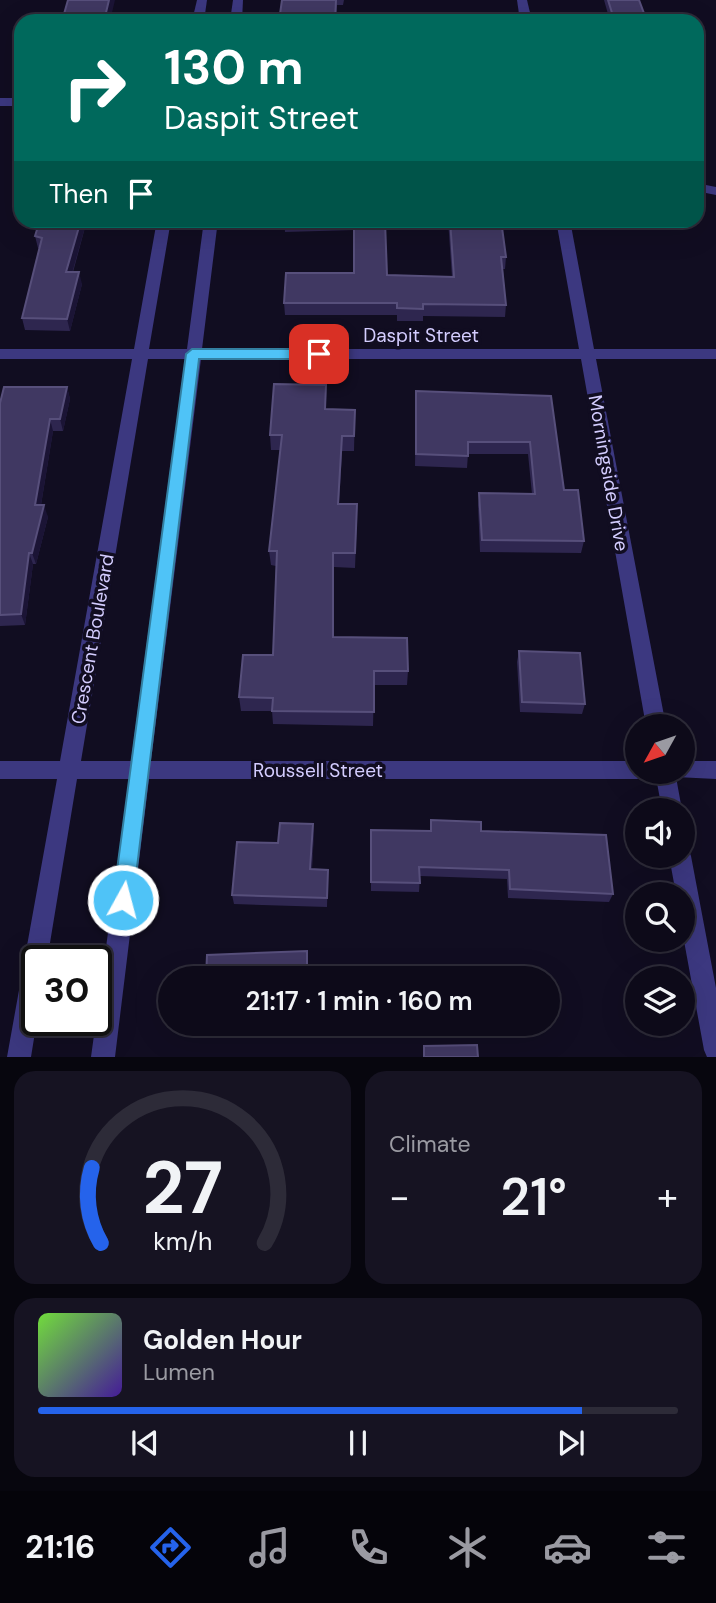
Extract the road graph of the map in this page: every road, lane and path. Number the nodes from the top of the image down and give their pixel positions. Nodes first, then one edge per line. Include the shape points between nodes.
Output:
1 (163, 228) edge
2 (210, 228) edge
3 (564, 228) edge
4 (0, 354) edge
5 (192, 354) junction
6 (587, 354) junction
7 (716, 354) edge
8 (141, 355) junction
9 (654, 714) edge
10 (0, 770) edge
11 (69, 770) junction
12 (140, 770) junction
13 (625, 770) edge
14 (695, 770) edge
15 (716, 770) edge
16 (682, 868) edge
17 (716, 1050) edge
18 (19, 1057) edge
19 (103, 1057) edge

1 - 8 street, Crescent Boulevard
2 - 5 street
3 - 6 street, Morningside Drive
4 - 8 street, Daspit Street
5 - 6 street, Daspit Street
5 - 8 street, Daspit Street
5 - 12 street
6 - 7 street, Daspit Street
6 - 9 street, Morningside Drive
8 - 11 street, Crescent Boulevard
10 - 11 street, Roussell Street
11 - 12 street, Roussell Street
11 - 18 street, Crescent Boulevard
12 - 13 street, Roussell Street
12 - 19 street
14 - 15 street
16 - 17 street

